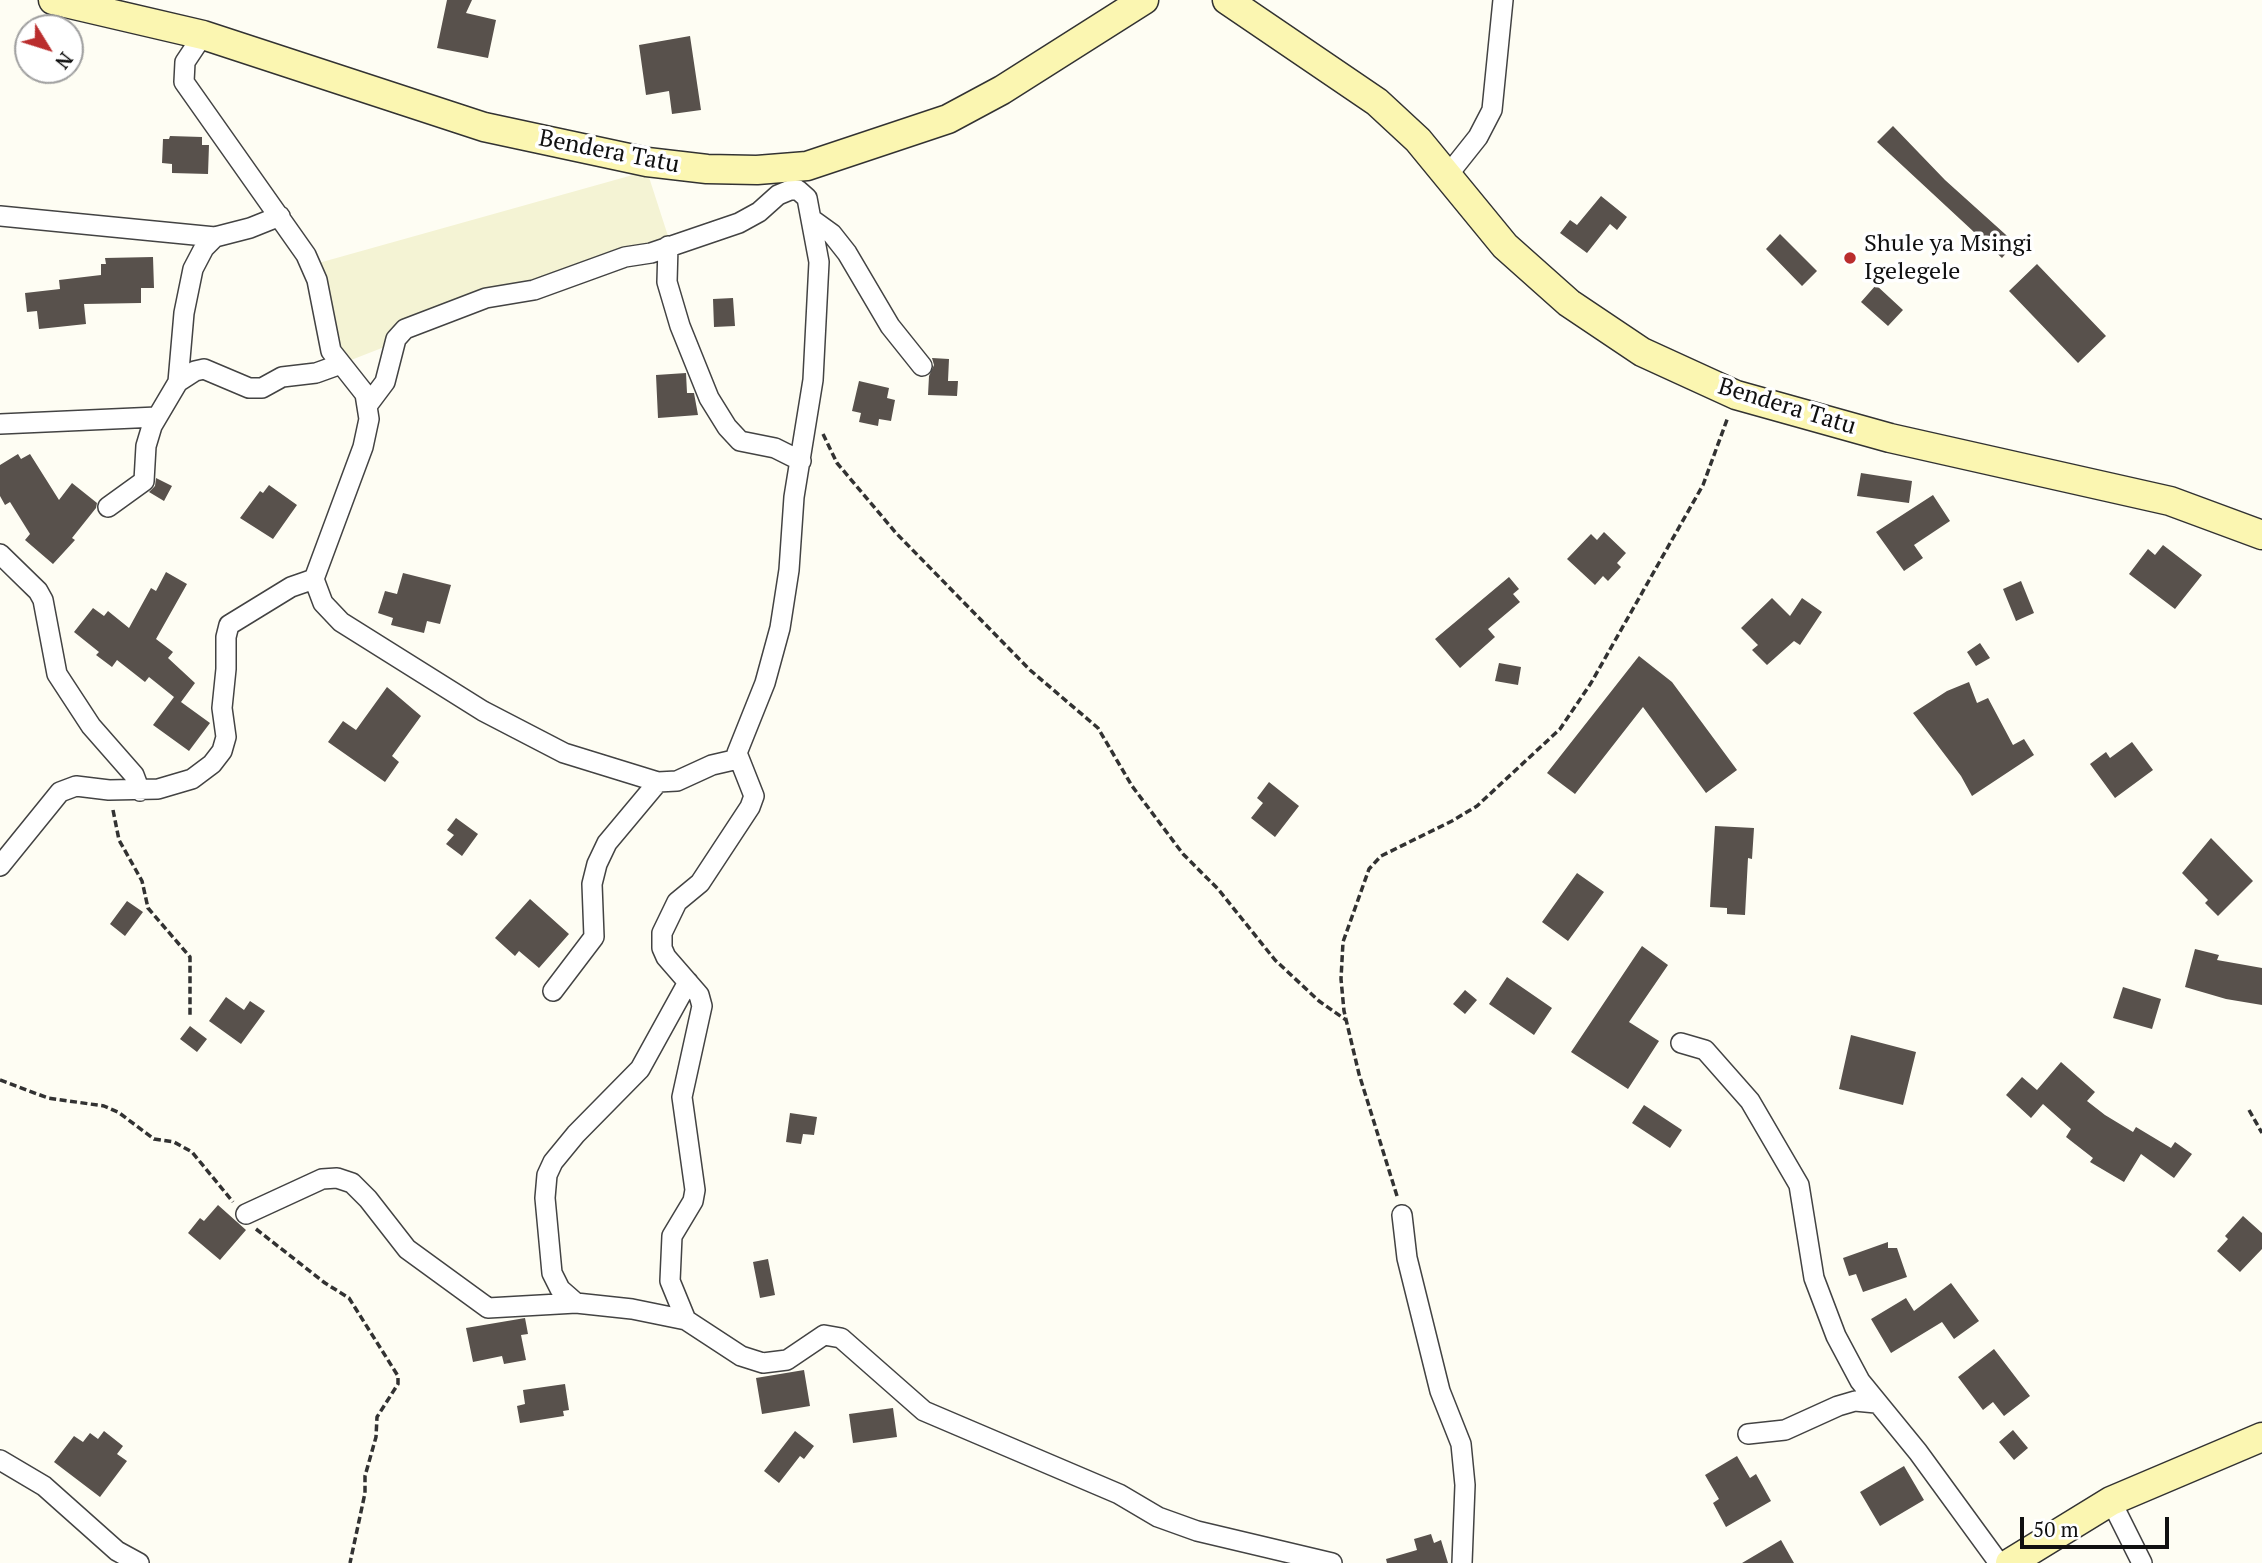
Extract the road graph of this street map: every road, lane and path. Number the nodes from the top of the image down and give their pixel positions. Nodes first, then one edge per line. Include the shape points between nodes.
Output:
1 (53, 0) edge
2 (1144, 0) edge
3 (1227, 0) edge
4 (1503, 0) edge
5 (143, 11) edge
6 (204, 35) junction
7 (1447, 176) junction
8 (0, 216) edge
9 (280, 216) junction
10 (814, 221) junction
11 (215, 237) junction
12 (668, 246) junction
13 (341, 363) junction
14 (922, 366) dead end
15 (178, 382) junction
16 (1736, 395) junction
17 (810, 402) junction
18 (367, 406) junction
19 (157, 417) junction
20 (0, 424) edge
21 (801, 461) junction
22 (108, 507) dead end
23 (2262, 535) edge
24 (0, 554) edge
25 (314, 579) junction
26 (738, 760) junction
27 (658, 782) junction
28 (109, 790) junction
29 (140, 790) junction
30 (0, 866) edge
31 (688, 982) junction
32 (553, 991) dead end
33 (190, 1017) dead end
34 (1348, 1021) junction
35 (1681, 1043) dead end
36 (0, 1080) edge
37 (2249, 1110) dead end
38 (2262, 1133) edge
39 (246, 1214) junction
40 (1402, 1215) joint
41 (576, 1303) junction
42 (687, 1320) junction
43 (1876, 1403) junction
44 (1748, 1434) dead end
45 (2262, 1437) edge
46 (0, 1460) edge
47 (2111, 1501) junction
48 (139, 1563) edge
49 (350, 1563) edge
50 (1332, 1563) edge
51 (1462, 1563) edge
52 (2000, 1563) edge
53 (2010, 1563) edge
54 (2142, 1563) edge

1 - 5 main road, Bendera Tatu
2 - 6 main road, Bendera Tatu via 948,119 807,166 757,170 647,162 484,127
3 - 7 main road, Bendera Tatu via 1377,102 1418,140
4 - 7 street via 1492,110 1478,137
5 - 6 main road, Bendera Tatu
6 - 9 street via 185,62 184,82
7 - 16 main road, Bendera Tatu via 1505,246 1569,303 1642,352
8 - 11 street
9 - 11 street
9 - 13 street via 317,280 331,351
10 - 12 street via 807,198 790,190 739,223
10 - 14 street via 847,253 890,326
10 - 17 street via 819,262
11 - 15 street via 193,269
12 - 18 street via 534,290 486,298 405,329 396,339 385,382
12 - 21 street via 667,282 680,326 704,388 727,428 740,440 775,448
13 - 15 street via 316,373 282,377 262,388 250,388 204,369
13 - 18 street via 365,394
15 - 19 street
16 - 23 main road, Bendera Tatu via 1902,441 2170,501
16 - 34 path via 1703,485 1598,672 1560,729 1477,806 1381,856 1369,869 1343,942 1340,979
17 - 21 street
17 - 34 path via 837,463 896,533 1030,670 1098,729 1132,786 1183,854 1275,960
18 - 25 street via 363,447
19 - 20 street
19 - 22 street via 146,446 144,481
21 - 26 street via 780,628
24 - 29 street via 38,591 57,674 91,726 134,775
25 - 27 street via 323,603 341,622 482,711 564,753
25 - 29 street via 291,587 229,625 222,751 191,779
26 - 27 street via 712,765 677,781
26 - 31 street via 753,788 750,807 700,883 677,902 662,933 666,957
27 - 32 street via 602,854 592,884 594,937
28 - 29 street
28 - 30 street via 76,786 60,792
28 - 33 path via 119,840 142,881 148,908 190,957
31 - 41 street via 640,1069 576,1134 547,1175 552,1273 560,1289
31 - 42 street via 702,1006 682,1097 695,1190 672,1236 670,1281
34 - 40 path via 1359,1074
35 - 43 street via 1705,1050 1731,1076 1793,1172 1803,1203 1814,1278 1836,1336
36 - 39 path via 48,1098 104,1106 154,1139 192,1152
37 - 38 path
39 - 41 street via 322,1179 337,1178 368,1199 407,1249 488,1308
39 - 49 path via 266,1237 349,1298 398,1376 398,1384 377,1417
40 - 51 street via 1407,1258 1440,1391 1461,1444 1465,1485
41 - 42 street
42 - 50 street via 741,1356 763,1363 787,1360 824,1335 841,1338 924,1411 1119,1494 1158,1517 1197,1531
43 - 44 street via 1855,1401 1785,1430
43 - 52 street
45 - 47 main road
46 - 48 street via 44,1486 117,1551
47 - 53 main road
47 - 54 street

